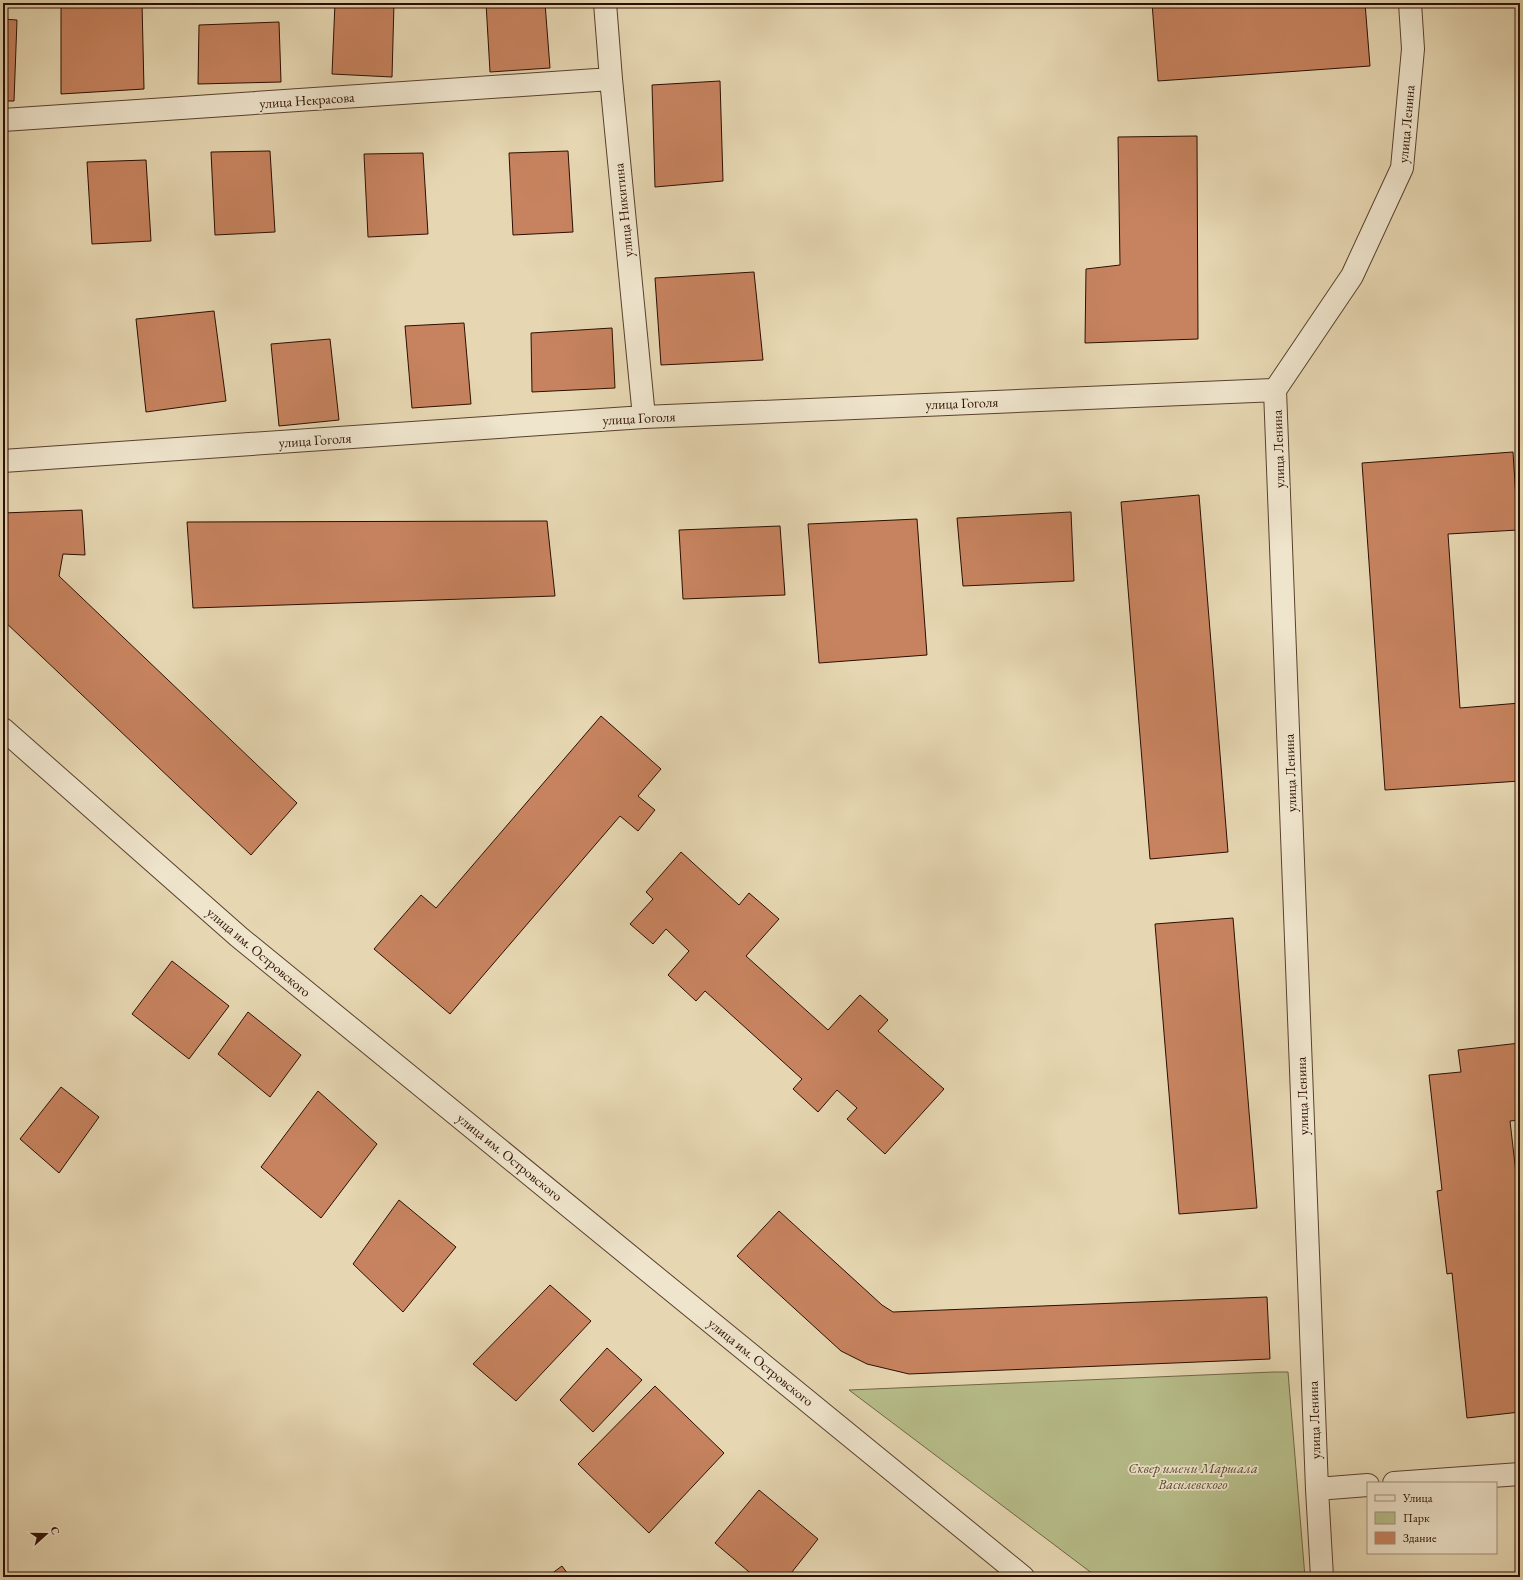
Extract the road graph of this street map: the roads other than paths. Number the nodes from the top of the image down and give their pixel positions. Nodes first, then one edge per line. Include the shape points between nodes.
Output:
1 (605, 3) edge
2 (1410, 3) edge
3 (611, 79) junction
4 (3, 120) edge
5 (1275, 390) junction
6 (644, 417) junction
7 (3, 461) edge
8 (3, 729) edge
9 (1520, 1474) edge
10 (1408, 1482) edge
11 (1367, 1485) edge
12 (1317, 1489) junction
13 (1023, 1577) edge
14 (1322, 1577) edge

1 - 3 street, улица Никитина
2 - 5 street, улица Ленина via 1413,49 1402,168 1352,276
3 - 4 street, улица Некрасова
3 - 6 street, улица Никитина
5 - 6 street, улица Гоголя
5 - 12 street, улица Ленина
6 - 7 street, улица Гоголя
8 - 13 street, улица им. Островского via 239,936
9 - 10 street
11 - 12 street
12 - 14 street, улица Ленина

